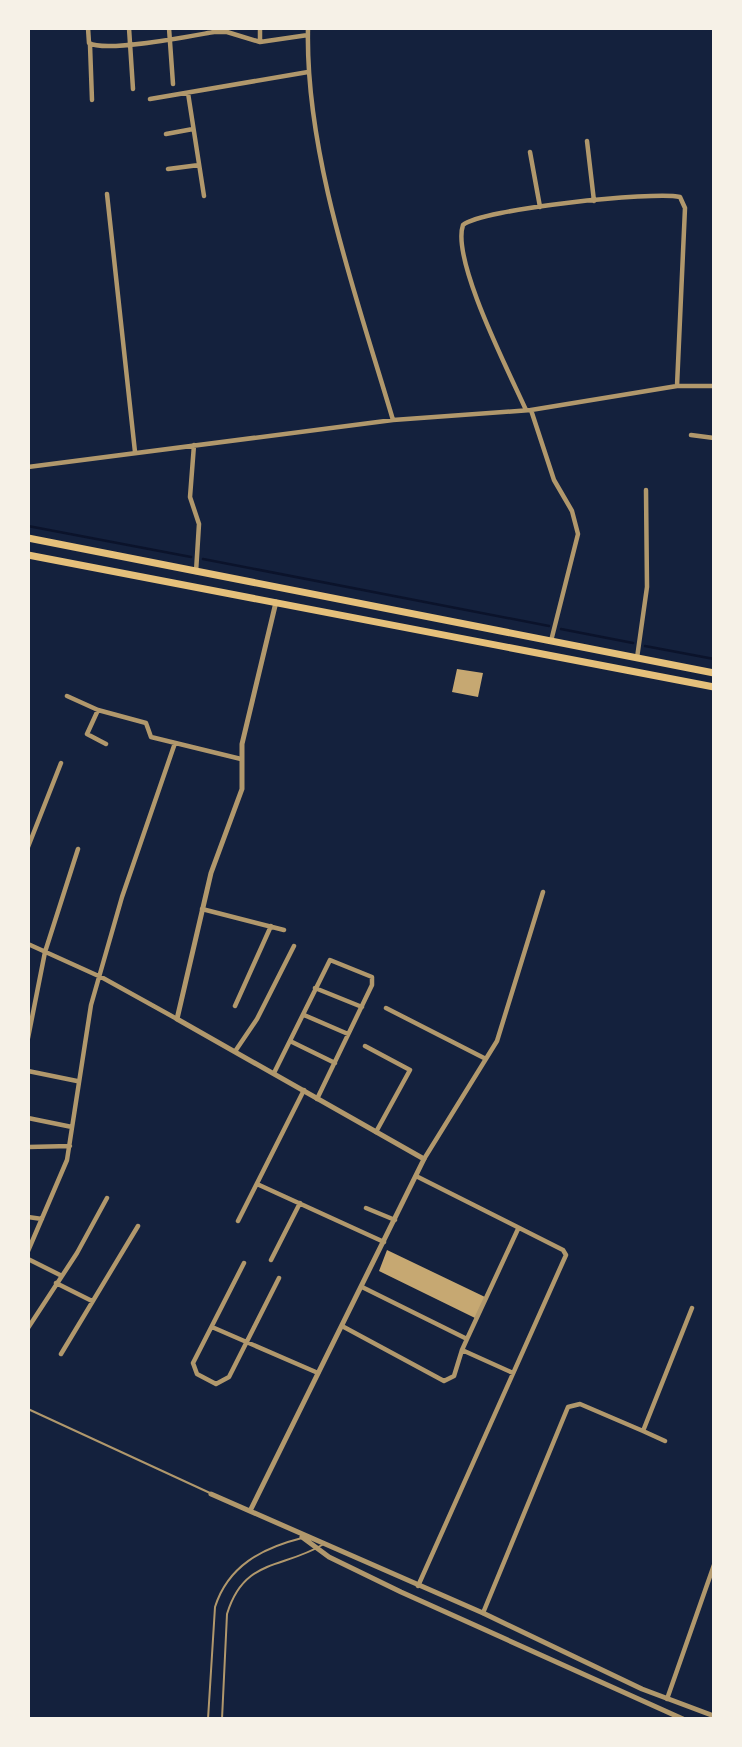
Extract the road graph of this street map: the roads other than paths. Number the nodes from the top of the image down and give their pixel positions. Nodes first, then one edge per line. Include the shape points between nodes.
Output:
1 (88, 28) edge
2 (129, 28) edge
3 (169, 28) edge
4 (260, 28) edge
5 (308, 28) edge
6 (214, 30) edge
7 (308, 35) junction
8 (170, 39) junction
9 (260, 42) junction
10 (130, 44) junction
11 (90, 45) junction
12 (308, 72) junction
13 (173, 84) dead end
14 (132, 89) dead end
15 (188, 93) junction
16 (150, 99) dead end
17 (92, 100) dead end
18 (193, 129) junction
19 (166, 134) dead end
20 (586, 141) dead end
21 (530, 152) dead end
22 (199, 164) junction
23 (167, 169) dead end
24 (107, 194) dead end
25 (204, 196) dead end
26 (594, 201) junction
27 (540, 207) junction
28 (677, 386) junction
29 (714, 386) edge
30 (528, 410) junction
31 (393, 420) junction
32 (691, 435) dead end
33 (714, 439) edge
34 (194, 445) junction
35 (135, 452) junction
36 (28, 467) edge
37 (646, 490) dead end
38 (28, 538) edge
39 (28, 555) edge
40 (196, 572) junction
41 (276, 606) junction
42 (438, 618) junction
43 (435, 632) junction
44 (551, 641) junction
45 (637, 659) junction
46 (714, 673) edge
47 (714, 687) edge
48 (67, 696) dead end
49 (97, 710) junction
50 (175, 743) junction
51 (106, 744) dead end
52 (241, 759) junction
53 (61, 763) dead end
54 (28, 847) edge
55 (78, 849) dead end
56 (543, 892) dead end
57 (201, 909) junction
58 (271, 926) junction
59 (284, 930) dead end
60 (28, 944) edge
61 (295, 946) dead end
62 (45, 952) junction
63 (100, 976) junction
64 (315, 988) junction
65 (235, 1006) dead end
66 (362, 1007) junction
67 (386, 1008) dead end
68 (30, 1009) edge
69 (304, 1015) junction
70 (177, 1018) junction
71 (348, 1034) junction
72 (28, 1038) edge
73 (290, 1041) junction
74 (365, 1046) dead end
75 (236, 1050) junction
76 (484, 1058) junction
77 (335, 1063) junction
78 (28, 1071) edge
79 (274, 1073) junction
80 (77, 1082) junction
81 (304, 1090) junction
82 (317, 1099) junction
83 (28, 1118) edge
84 (72, 1127) junction
85 (376, 1132) junction
86 (70, 1146) junction
87 (28, 1147) edge
88 (424, 1159) junction
89 (416, 1176) junction
90 (257, 1184) junction
91 (107, 1198) dead end
92 (300, 1203) junction
93 (366, 1208) dead end
94 (28, 1217) edge
95 (42, 1219) junction
96 (395, 1220) junction
97 (238, 1221) dead end
98 (138, 1226) dead end
99 (518, 1230) junction
100 (384, 1242) junction
101 (28, 1251) edge
102 (28, 1259) edge
103 (271, 1260) dead end
104 (244, 1263) dead end
105 (62, 1276) junction
106 (279, 1279) dead end
107 (57, 1283) junction
108 (362, 1287) junction
109 (92, 1301) junction
110 (692, 1308) dead end
111 (342, 1326) junction
112 (212, 1327) junction
113 (28, 1328) edge
114 (467, 1339) junction
115 (248, 1342) junction
116 (462, 1350) junction
117 (61, 1354) dead end
118 (319, 1373) junction
119 (513, 1373) junction
120 (28, 1409) edge
121 (643, 1431) junction
122 (665, 1441) dead end
123 (211, 1494) joint
124 (251, 1509) junction
125 (305, 1537) junction
126 (323, 1545) junction
127 (315, 1549) junction
128 (714, 1565) edge
129 (418, 1586) junction
130 (483, 1613) junction
131 (605, 1671) junction
132 (601, 1682) junction
133 (667, 1699) junction
134 (714, 1716) edge
135 (208, 1719) edge
136 (222, 1719) edge
137 (683, 1719) edge

1 - 11 street
2 - 10 street
3 - 8 street
4 - 9 street
5 - 7 street
6 - 8 street
6 - 9 street
7 - 9 street
7 - 12 street
8 - 10 street
8 - 13 street
10 - 11 street
10 - 14 street
11 - 17 street
12 - 15 street
12 - 31 street via 313,127
15 - 16 street
15 - 18 street
18 - 19 street
18 - 22 street
20 - 26 street
21 - 27 street
22 - 23 street
22 - 25 street
24 - 35 street
26 - 27 street
26 - 28 street via 676,196 683,200
27 - 30 street via 476,217 463,225 460,240 481,309
28 - 29 street
28 - 30 street
30 - 31 street
30 - 44 street via 579,534
31 - 34 street
32 - 33 street
34 - 35 street
34 - 40 street via 190,497 198,524
35 - 36 street
37 - 45 street via 647,587
38 - 40 main road
39 - 41 main road
40 - 42 main road
41 - 43 main road
41 - 52 street
42 - 43 main road
42 - 44 main road
43 - 47 main road
44 - 45 main road
45 - 46 main road
48 - 49 street
49 - 50 street via 146,723 150,737
49 - 51 street via 87,734
50 - 52 street
50 - 63 street
52 - 57 street via 242,789
53 - 54 street
55 - 62 street
56 - 76 street via 502,1028
57 - 58 street
57 - 70 street
58 - 59 street
58 - 65 street
60 - 62 street
61 - 75 street
62 - 63 street
62 - 68 street
63 - 70 street
63 - 80 street
64 - 66 street
64 - 66 street via 334,958 372,977
64 - 69 street
66 - 71 street
67 - 76 street
68 - 72 street
69 - 71 street
69 - 73 street
70 - 75 street
71 - 77 street
73 - 77 street
73 - 79 street
74 - 85 street via 410,1070
75 - 79 street
76 - 88 street
77 - 82 street
78 - 80 street
79 - 81 street
80 - 84 street
81 - 82 street
81 - 90 street
82 - 85 street
83 - 84 street
84 - 86 street
85 - 88 street
86 - 87 street
86 - 95 street
88 - 89 street
89 - 96 street
89 - 99 street
90 - 92 street
90 - 97 street
91 - 105 street
92 - 100 street
92 - 103 street
93 - 96 street
94 - 95 street
95 - 101 street
96 - 100 street
98 - 109 street
99 - 114 street
99 - 119 street via 566,1255
100 - 108 street
102 - 105 street
104 - 112 street
105 - 107 street
106 - 115 street
107 - 109 street
107 - 113 street
108 - 111 street
108 - 114 street
109 - 117 street
110 - 121 street
111 - 116 street via 444,1381 454,1376
111 - 118 street
112 - 115 street
112 - 115 street via 192,1366 216,1384 229,1377
114 - 116 street
115 - 118 street
116 - 119 street
118 - 124 street
119 - 129 street
120 - 123 lane
121 - 122 street
121 - 130 street via 580,1404 568,1407
123 - 124 street
124 - 125 street
125 - 126 street
125 - 127 street
125 - 135 lane via 256,1555 220,1590
126 - 127 lane
126 - 129 street
127 - 132 street
127 - 136 lane via 254,1574 232,1599
128 - 133 street
129 - 130 street
130 - 131 street
131 - 132 street
131 - 133 street
132 - 137 street
133 - 134 street

